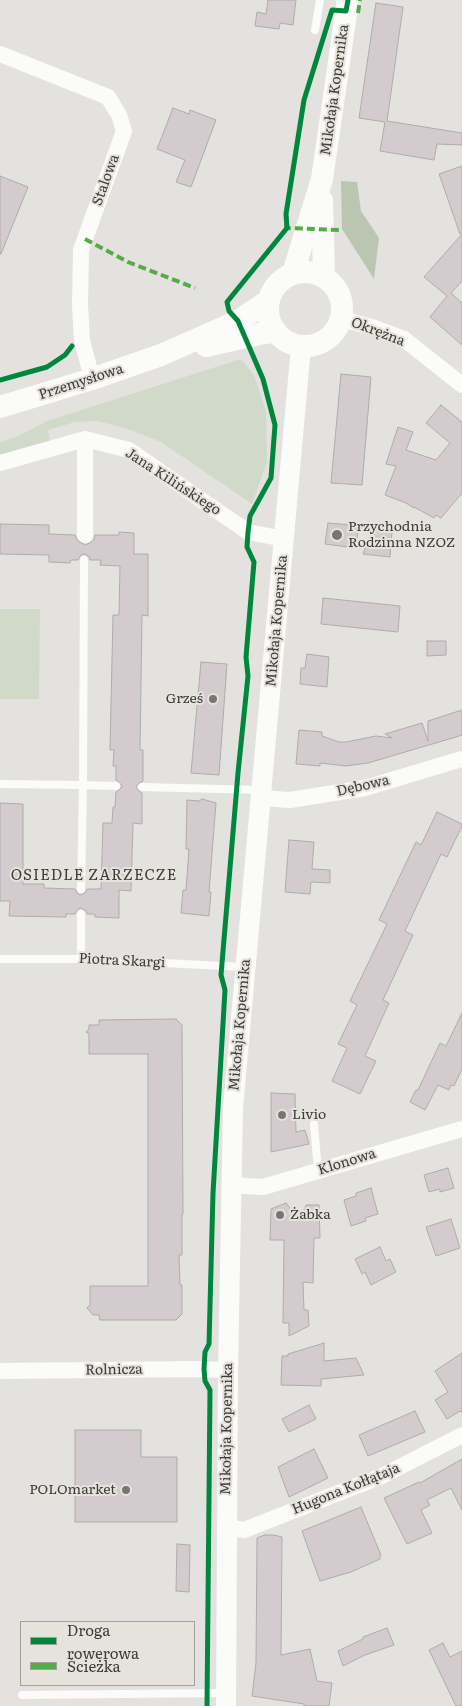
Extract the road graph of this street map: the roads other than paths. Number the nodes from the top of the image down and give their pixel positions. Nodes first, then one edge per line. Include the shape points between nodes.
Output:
1 (320, 0) edge
2 (348, 0) edge
3 (315, 30) dead end
4 (0, 54) edge
5 (322, 180) junction
6 (293, 273) junction
7 (324, 276) junction
8 (268, 301) junction
9 (341, 319) junction
10 (276, 332) junction
11 (301, 346) junction
12 (161, 355) junction
13 (92, 379) junction
14 (462, 385) edge
15 (0, 407) edge
16 (85, 439) junction
17 (0, 464) edge
18 (85, 535) dead end
19 (284, 539) junction
20 (84, 560) dead end
21 (462, 759) edge
22 (0, 784) edge
23 (83, 785) junction
24 (116, 786) dead end
25 (142, 787) dead end
26 (261, 794) junction
27 (81, 889) dead end
28 (81, 914) dead end
29 (0, 958) edge
30 (81, 959) junction
31 (245, 967) junction
32 (314, 1124) dead end
33 (462, 1128) edge
34 (318, 1171) junction
35 (231, 1185) junction
36 (228, 1370) junction
37 (0, 1371) edge
38 (462, 1435) edge
39 (226, 1527) junction
40 (22, 1695) dead end
41 (226, 1699) edge

1 - 3 lane
2 - 5 main road, Mikołaja Kopernika
4 - 13 street, Stalowa via 108,97 124,131 81,250 82,340
5 - 6 main road, Mikołaja Kopernika
5 - 7 main road, Mikołaja Kopernika
6 - 7 main road via 308,271
6 - 8 main road via 280,281
7 - 9 main road via 340,295
8 - 10 main road via 269,320
8 - 12 main road, Przemysłowa via 238,322
9 - 11 main road via 326,340
9 - 14 street, Okrężna via 404,339
10 - 11 main road via 284,340
10 - 12 main road, Przemysłowa
11 - 19 street, Mikołaja Kopernika
12 - 13 main road, Przemysłowa
13 - 15 main road, Przemysłowa
16 - 17 street
16 - 18 street
16 - 19 street, Jana Kilińskiego via 129,450 248,532
19 - 26 street, Mikołaja Kopernika
20 - 23 lane
21 - 26 street, Dębowa via 365,788 290,800
22 - 23 lane
23 - 24 lane
23 - 27 lane
25 - 26 lane
26 - 31 street, Mikołaja Kopernika
28 - 30 lane
29 - 30 lane, Piotra Skargi
30 - 31 lane, Piotra Skargi
31 - 35 street, Mikołaja Kopernika via 233,1108
32 - 34 lane
33 - 34 street, Klonowa
34 - 35 street, Klonowa via 262,1187
35 - 36 street, Mikołaja Kopernika
36 - 37 street, Rolnicza
36 - 39 street, Mikołaja Kopernika
38 - 39 street, Hugona Kołłątaja via 382,1476 244,1530
39 - 41 street, Mikołaja Kopernika
40 - 41 lane

